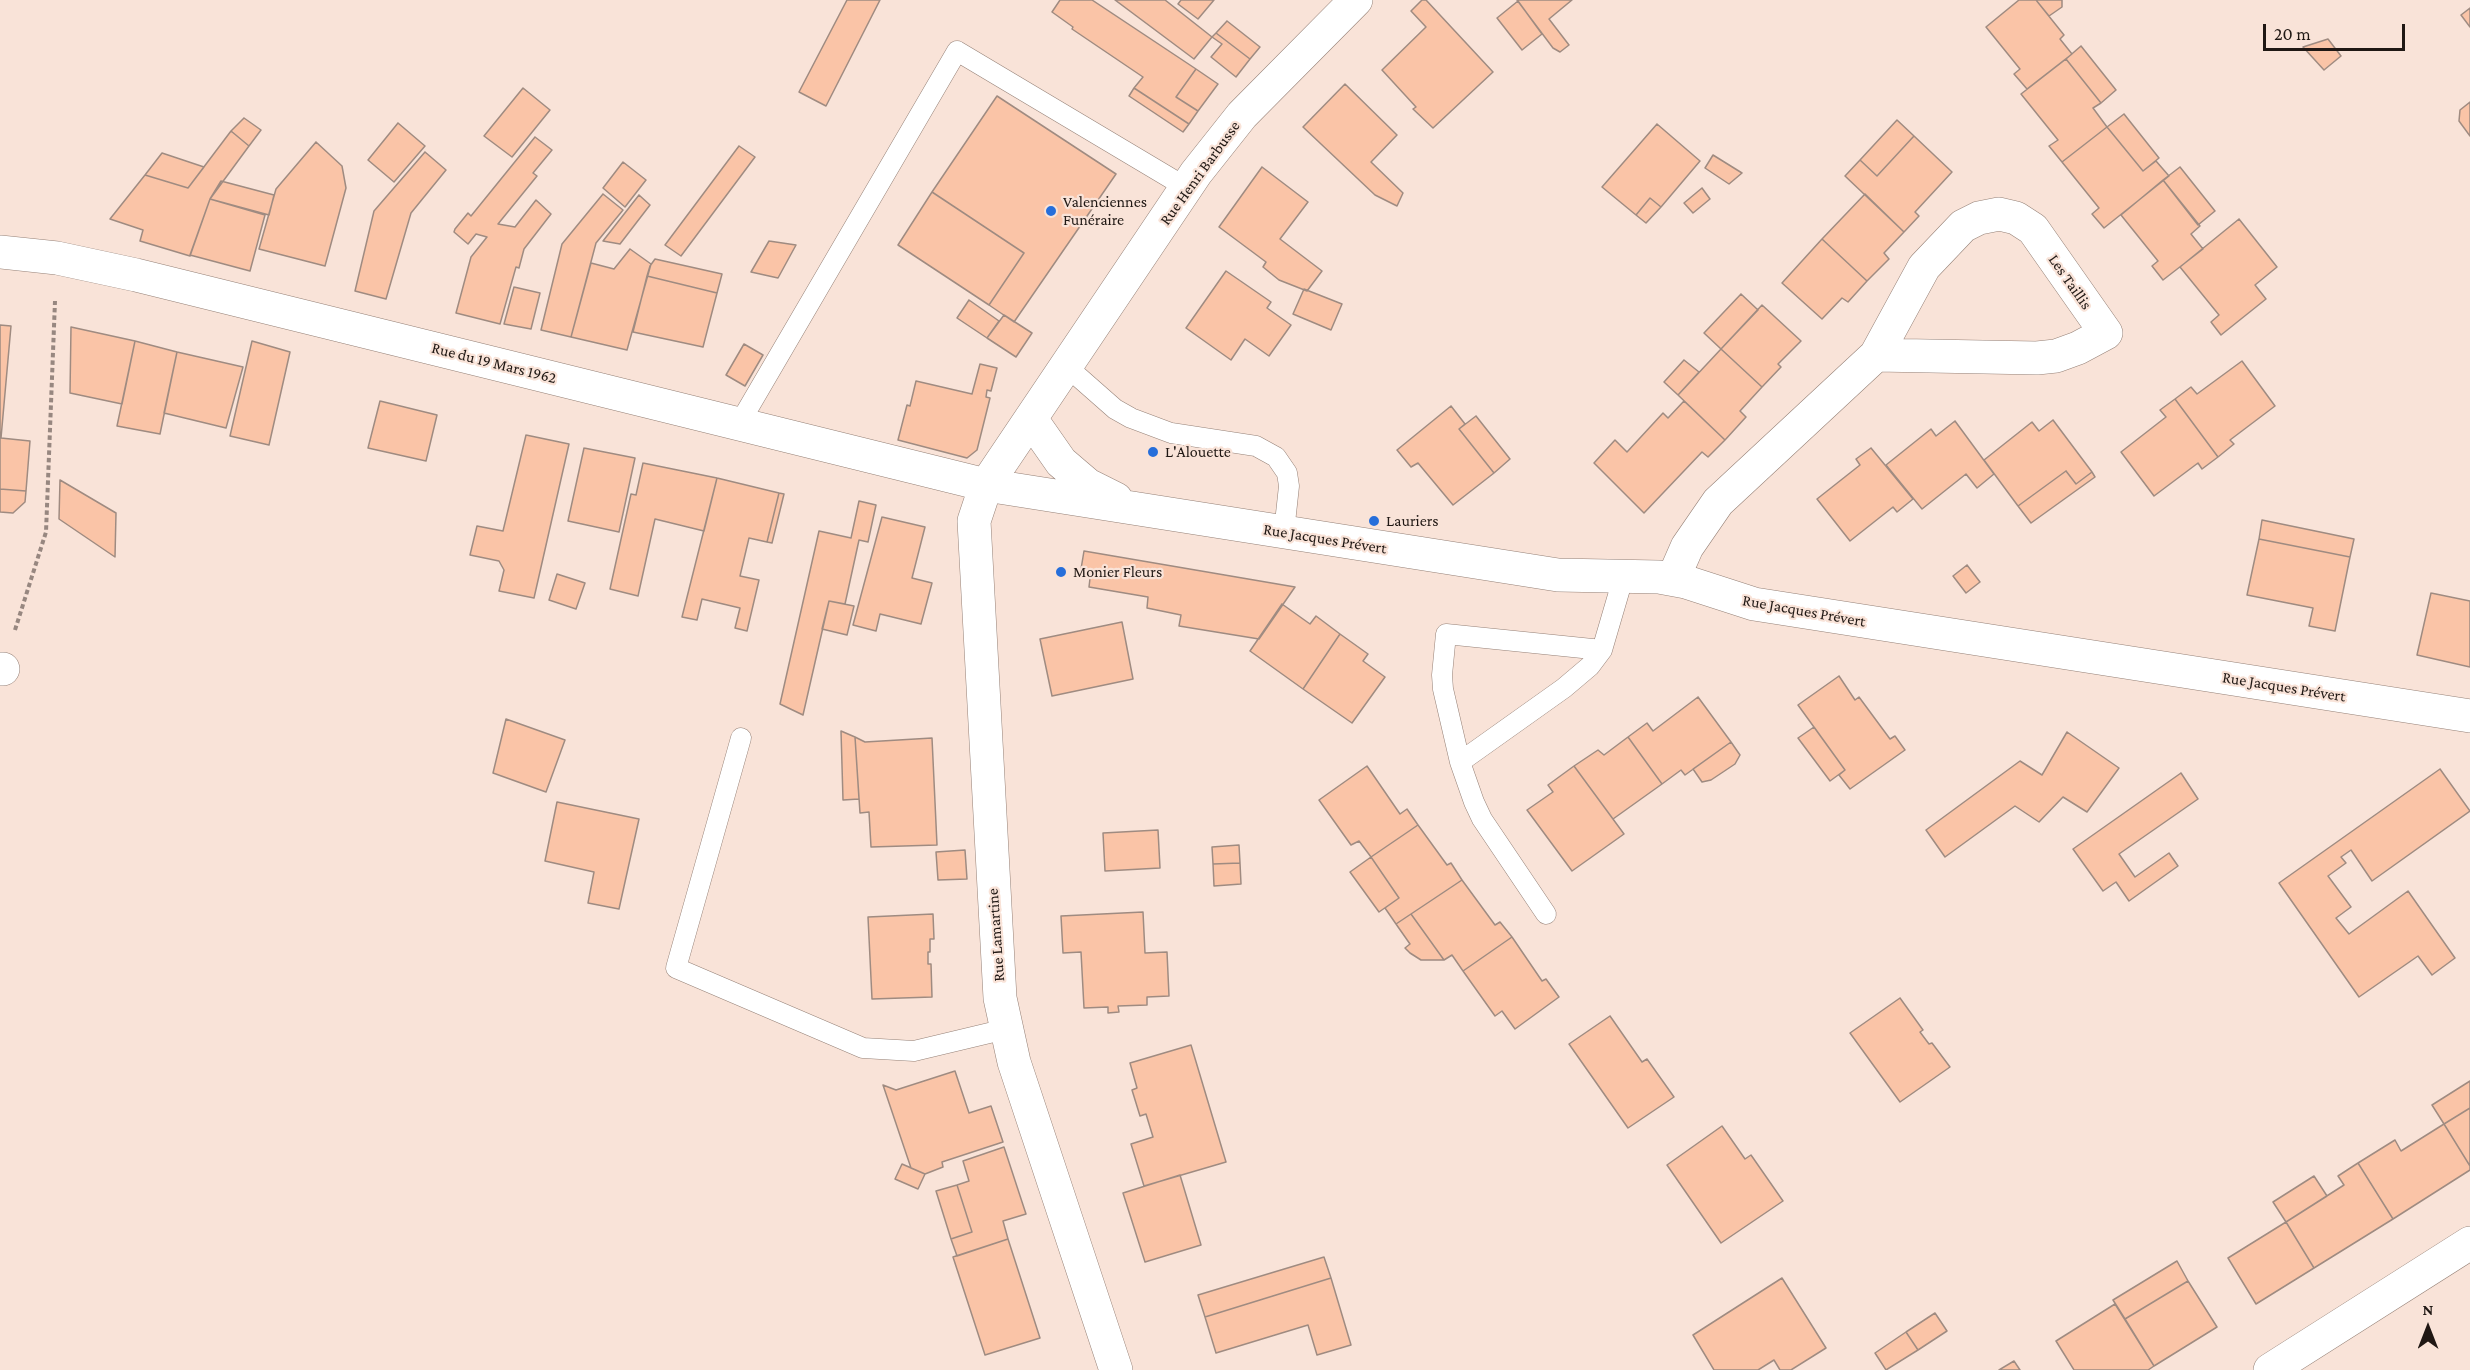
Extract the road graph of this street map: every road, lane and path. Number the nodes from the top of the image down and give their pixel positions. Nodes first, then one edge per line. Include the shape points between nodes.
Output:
1 (1356, 0) edge
2 (1187, 188) junction
3 (0, 252) edge
4 (57, 258) junction
5 (1876, 355) junction
6 (1065, 365) junction
7 (1031, 419) junction
8 (739, 424) junction
9 (986, 485) junction
10 (1139, 510) junction
11 (1284, 532) junction
12 (1624, 575) junction
13 (1673, 579) junction
14 (1602, 650) junction
15 (2, 669) edge
16 (2470, 717) edge
17 (741, 738) dead end
18 (1460, 762) junction
19 (1545, 914) dead end
20 (1006, 1029) junction
21 (2470, 1244) edge
22 (1116, 1370) edge
23 (2270, 1370) edge

1 - 2 street, Rue Henri Barbusse via 1242,116
2 - 6 street, Rue Henri Barbusse
2 - 8 lane via 957,51
3 - 4 street, Rue du 19 Mars 1962
4 - 8 street, Rue du 19 Mars 1962
4 - 15 path via 46,532
5 - 5 street, Les Taillis via 1924,267 1963,226 1999,214 2033,229 2106,333 2056,356 2037,358
5 - 13 street, Les Taillis via 1718,502 1687,547
6 - 7 street, Rue Henri Barbusse
6 - 11 lane via 1115,409 1140,422 1171,433 1256,446 1276,457 1287,473 1289,486
7 - 9 street, Rue Henri Barbusse
7 - 10 street, Rue Jacques Prévert via 1061,462 1088,485
8 - 9 street, Rue du 19 Mars 1962
9 - 10 street, Rue Jacques Prévert
9 - 20 street, Rue Lamartine via 974,521 974,541 997,969
10 - 11 street, Rue Jacques Prévert
11 - 12 street, Rue Jacques Prévert via 1558,575
12 - 13 street, Rue Jacques Prévert
12 - 14 lane
13 - 16 street, Rue Jacques Prévert via 1754,604
14 - 18 lane via 1576,678
14 - 18 lane via 1446,634 1443,689
17 - 20 lane via 676,968 863,1048 914,1051
18 - 19 lane via 1482,819
20 - 22 street, Rue Lamartine
21 - 23 street

